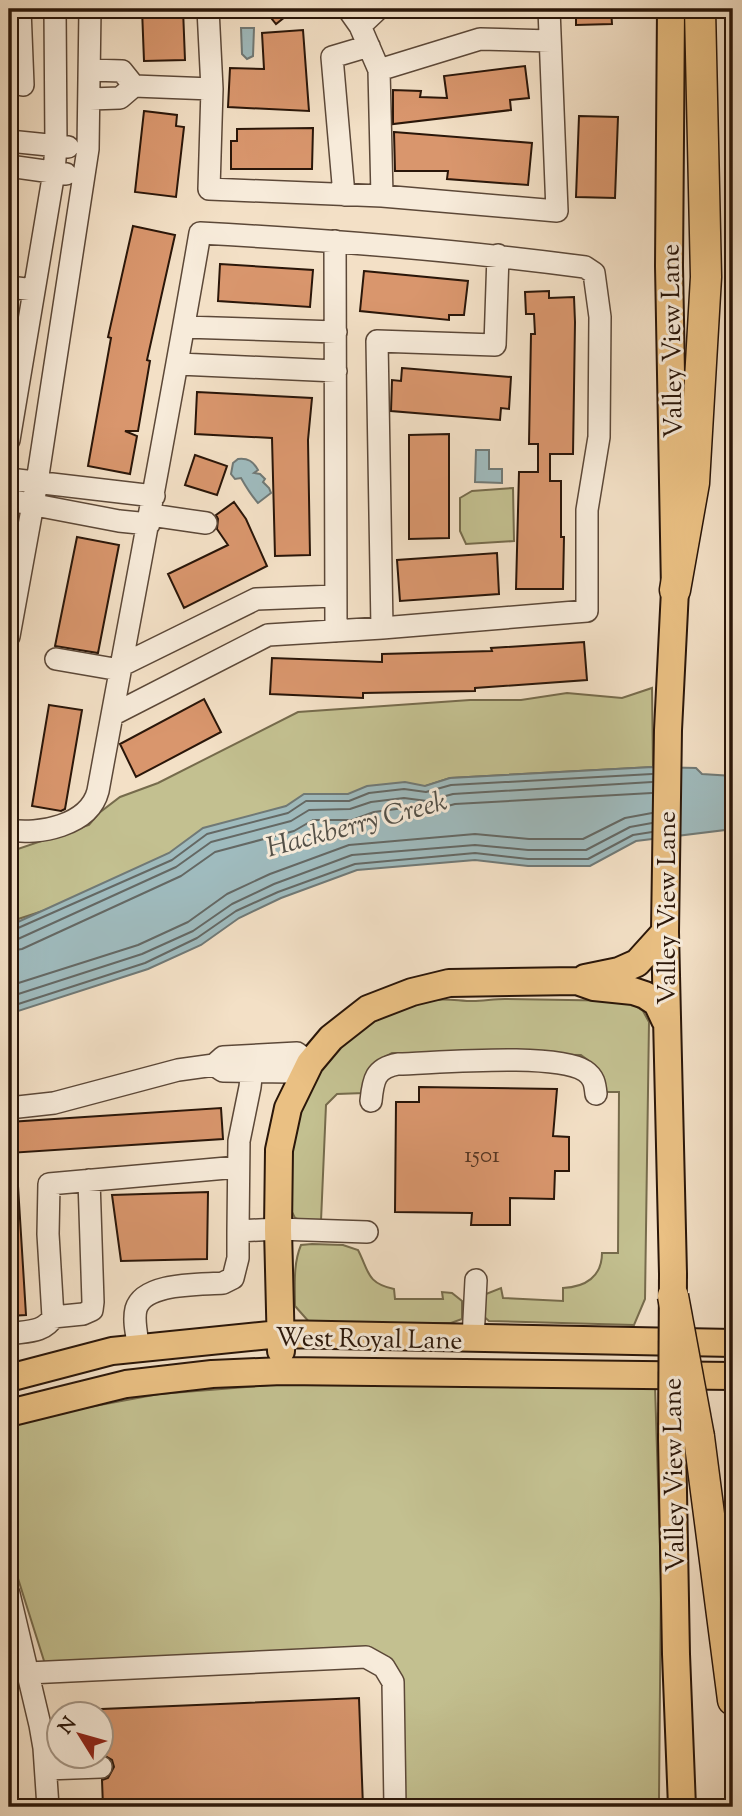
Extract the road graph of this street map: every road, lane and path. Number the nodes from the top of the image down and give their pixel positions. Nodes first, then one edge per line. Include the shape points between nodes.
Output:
1 (20, 9) edge
2 (55, 9) edge
3 (90, 9) edge
4 (208, 9) edge
5 (378, 9) edge
6 (548, 9) edge
7 (671, 9) edge
8 (700, 9) edge
9 (354, 17) edge
10 (550, 41) junction
11 (369, 46) junction
12 (90, 70) junction
13 (379, 70) junction
14 (23, 85) dead end
15 (134, 86) junction
16 (212, 89) junction
17 (90, 99) junction
18 (9, 141) edge
19 (56, 146) junction
20 (88, 149) junction
21 (9, 166) edge
22 (54, 172) junction
23 (84, 176) junction
24 (344, 195) junction
25 (382, 197) junction
26 (335, 241) junction
27 (498, 255) junction
28 (9, 287) edge
29 (34, 290) junction
30 (184, 327) junction
31 (336, 332) junction
32 (179, 364) junction
33 (336, 371) junction
34 (9, 440) edge
35 (9, 479) edge
36 (100, 489) junction
37 (35, 493) junction
38 (9, 500) edge
39 (151, 512) junction
40 (93, 515) junction
41 (206, 523) dead end
42 (675, 590) junction
43 (335, 596) junction
44 (383, 628) junction
45 (336, 631) junction
46 (9, 636) edge
47 (56, 659) dead end
48 (121, 667) junction
49 (112, 715) junction
50 (9, 830) edge
51 (665, 932) junction
52 (577, 981) junction
53 (666, 1020) junction
54 (253, 1063) junction
55 (310, 1063) junction
56 (596, 1094) dead end
57 (371, 1101) dead end
58 (9, 1108) edge
59 (238, 1167) junction
60 (89, 1180) junction
61 (278, 1229) junction
62 (238, 1231) junction
63 (367, 1232) dead end
64 (476, 1280) dead end
65 (673, 1285) joint
66 (53, 1317) junction
67 (9, 1334) edge
68 (281, 1334) junction
69 (473, 1339) junction
70 (733, 1343) edge
71 (139, 1348) junction
72 (282, 1371) junction
73 (13, 1376) edge
74 (733, 1376) edge
75 (9, 1413) edge
76 (685, 1437) junction
77 (9, 1594) edge
78 (28, 1673) junction
79 (733, 1700) edge
80 (46, 1769) edge
81 (46, 1770) edge
82 (48, 1807) edge
83 (395, 1807) edge
84 (682, 1807) edge

1 - 14 street
2 - 19 street
3 - 12 street
4 - 16 street
5 - 9 street
6 - 10 street
7 - 42 main road, Valley View Lane via 669,274
8 - 42 highway via 706,277 694,483
9 - 11 street
10 - 13 street via 480,39
10 - 25 street via 558,211
11 - 13 street
11 - 24 street via 332,57
12 - 15 street via 121,71
12 - 17 street
13 - 25 street
15 - 16 street
15 - 17 street via 120,97
16 - 24 street via 209,189
17 - 20 street
18 - 19 street
19 - 20 street
19 - 22 street
20 - 23 street
21 - 22 street
22 - 23 street
22 - 29 street
23 - 37 street
24 - 25 street
26 - 27 street
26 - 30 street via 200,233
26 - 31 street
27 - 44 street via 495,345 377,341
27 - 44 street via 585,267 596,276 599,436 587,510 587,611
28 - 29 street
29 - 34 street
30 - 31 street
30 - 32 street
31 - 33 street
32 - 33 street
32 - 39 street
33 - 43 street
35 - 37 street
36 - 37 street
36 - 39 street
36 - 40 street
37 - 38 street
37 - 40 street
37 - 46 street
39 - 40 street
39 - 41 street
39 - 48 street
42 - 51 main road, Valley View Lane
43 - 45 street
43 - 48 street via 256,599
44 - 45 street
45 - 49 street via 268,635
47 - 48 street
48 - 49 street
49 - 50 street via 93,803 72,820 52,828
51 - 52 main road via 637,962
51 - 53 main road, Valley View Lane
52 - 53 main road via 645,995 657,1003
52 - 55 main road via 449,983 412,992 368,1009 331,1038
53 - 65 main road, Valley View Lane
54 - 55 street via 291,1072
54 - 58 street via 223,1071 214,1065 178,1070 54,1103
54 - 59 street
55 - 61 main road via 288,1108 279,1150
56 - 57 street via 588,1072 576,1066 480,1060 386,1066 378,1074
59 - 60 street
59 - 62 street
60 - 66 street via 92,1310
60 - 66 street via 50,1184
61 - 62 street
61 - 63 street
61 - 68 main road
62 - 71 street via 233,1278 223,1283 156,1289 144,1296 136,1308
64 - 69 street
65 - 76 highway, bridge
66 - 67 street via 42,1329
68 - 69 main road, West Royal Lane
68 - 71 main road, West Royal Lane
68 - 72 main road
69 - 70 main road, West Royal Lane
71 - 73 main road, West Royal Lane
72 - 74 main road, West Royal Lane
72 - 75 main road, West Royal Lane via 126,1384
76 - 79 highway
76 - 84 main road, Valley View Lane via 676,1654
77 - 78 street
78 - 80 street
78 - 83 street via 366,1657 384,1667 393,1682
81 - 82 street

